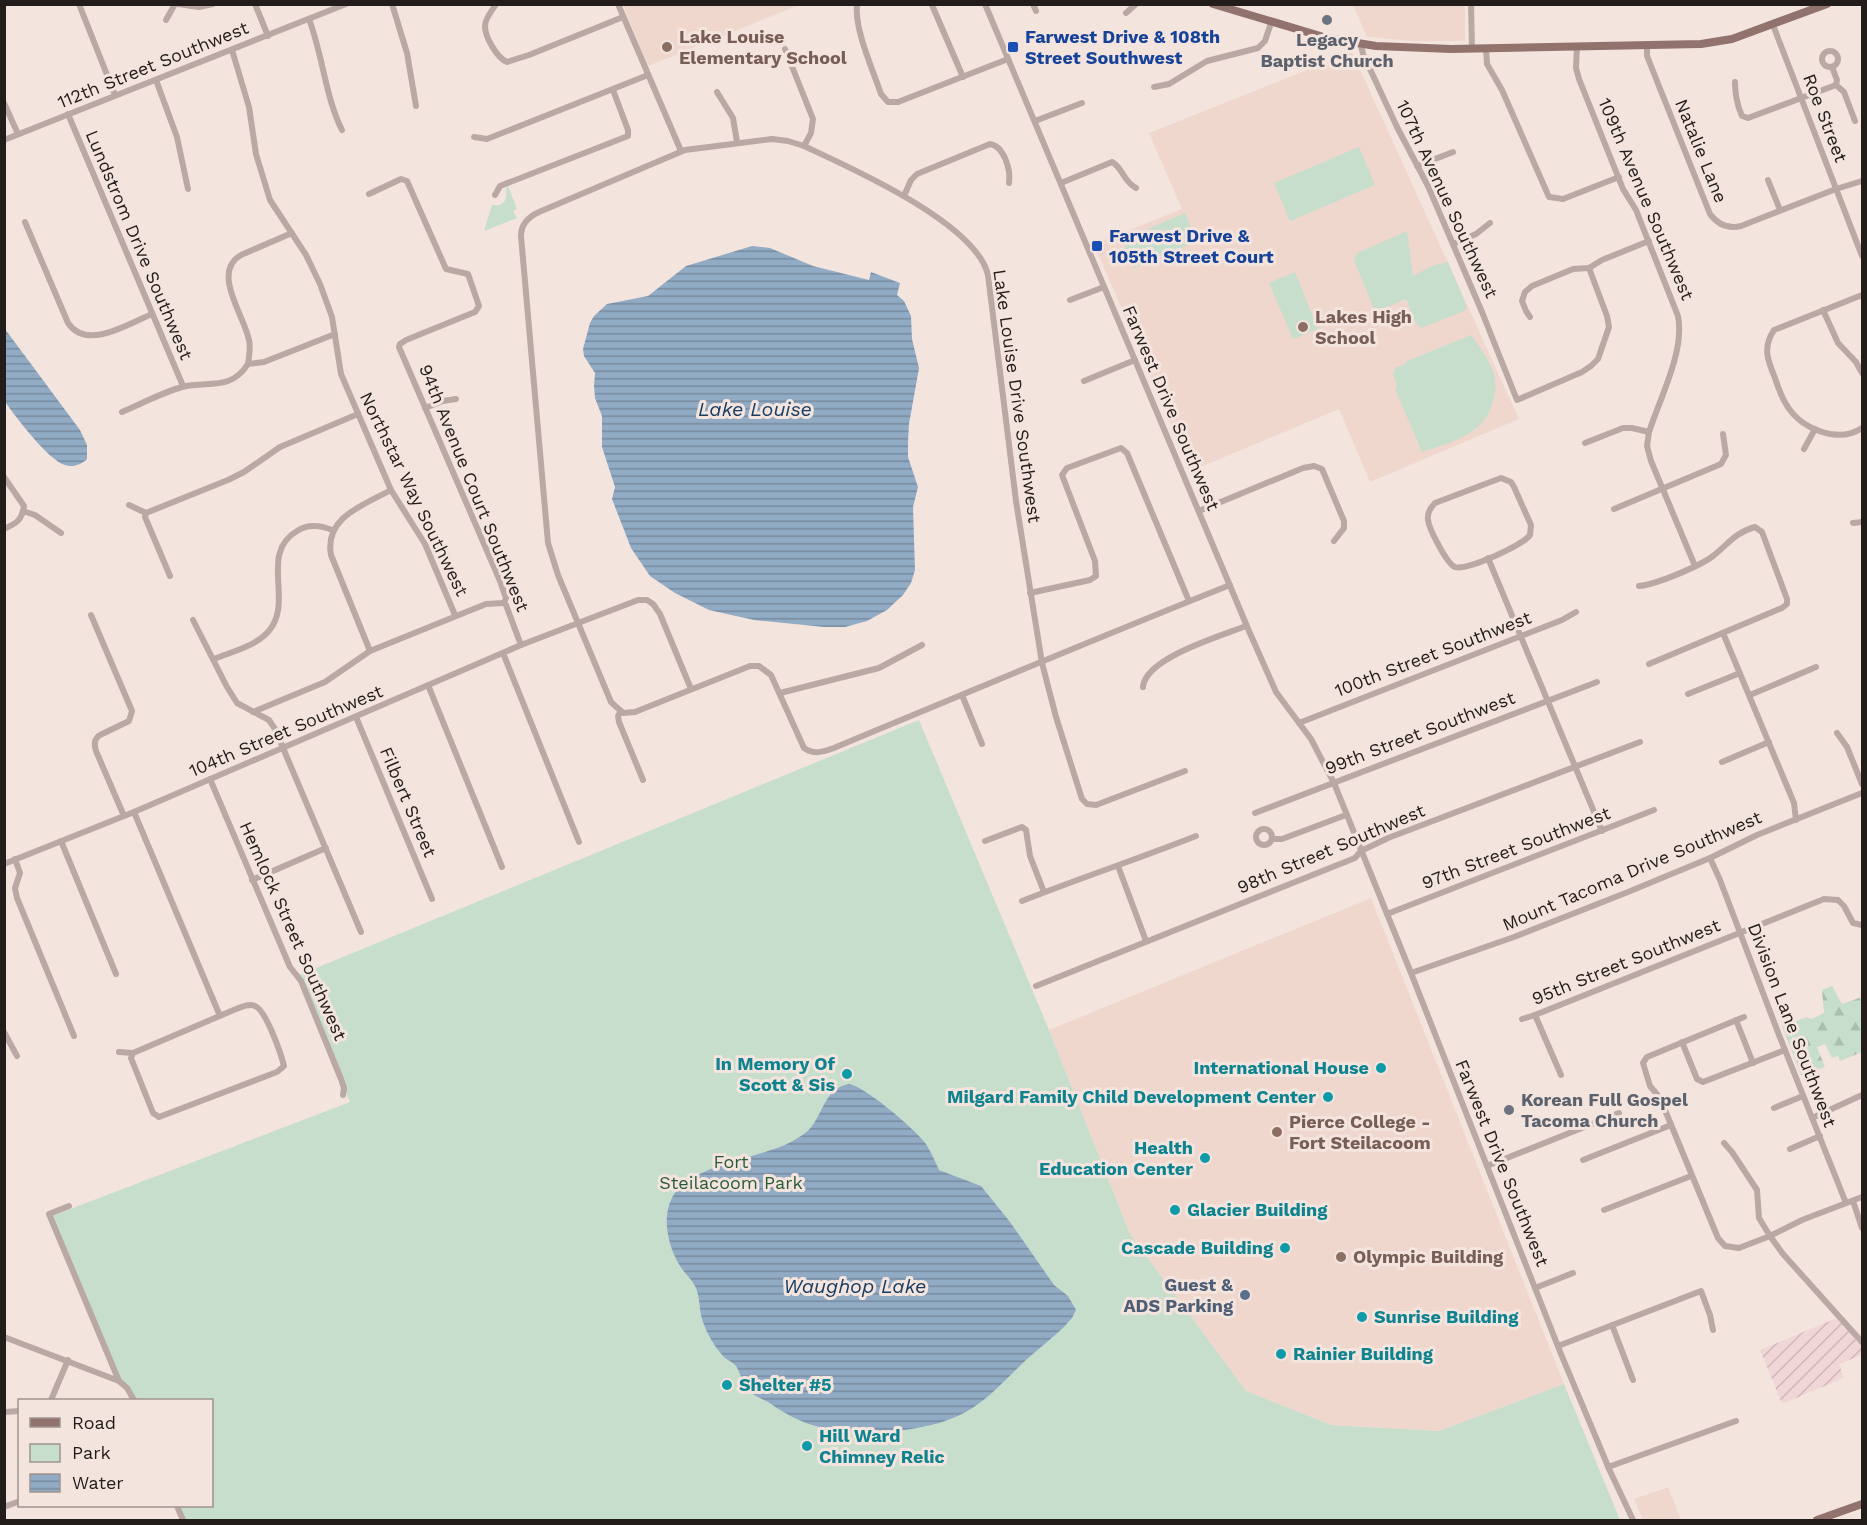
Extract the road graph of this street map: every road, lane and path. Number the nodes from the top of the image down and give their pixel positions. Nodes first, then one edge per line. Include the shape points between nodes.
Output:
1 (79, 4) edge
2 (176, 4) edge
3 (213, 4) edge
4 (255, 4) edge
5 (346, 4) edge
6 (392, 4) edge
7 (496, 4) edge
8 (618, 4) edge
9 (857, 4) edge
10 (985, 4) edge
11 (1136, 4) edge
12 (1213, 4) edge
13 (1471, 4) edge
14 (1827, 4) edge
15 (932, 5) edge
16 (1126, 14) dead end
17 (623, 16) junction
18 (309, 19) junction
19 (166, 20) dead end
20 (1270, 23) junction
21 (1773, 25) junction
22 (268, 36) junction
23 (1647, 44) junction
24 (1361, 45) junction
25 (1577, 46) junction
26 (1486, 48) junction
27 (785, 49) dead end
28 (1472, 49) junction
29 (232, 50) junction
30 (1008, 59) junction
31 (1832, 67) dead end
32 (648, 75) junction
33 (963, 77) junction
34 (156, 80) junction
35 (1735, 82) dead end
36 (1836, 85) junction
37 (1154, 87) dead end
38 (613, 90) junction
39 (717, 92) dead end
40 (115, 95) junction
41 (1802, 99) junction
42 (4, 103) edge
43 (1082, 103) dead end
44 (416, 106) dead end
45 (68, 114) junction
46 (1035, 121) junction
47 (1855, 121) dead end
48 (342, 130) dead end
49 (18, 134) junction
50 (474, 137) dead end
51 (4, 140) edge
52 (737, 142) junction
53 (804, 146) junction
54 (681, 151) junction
55 (1453, 152) dead end
56 (1417, 166) junction
57 (1619, 177) junction
58 (1768, 180) dead end
59 (1863, 181) edge
60 (1009, 183) dead end
61 (1061, 183) junction
62 (1136, 188) dead end
63 (188, 189) dead end
64 (1836, 189) junction
65 (369, 194) dead end
66 (495, 195) dead end
67 (904, 196) junction
68 (1780, 210) junction
69 (25, 222) dead end
70 (1490, 223) dead end
71 (292, 233) junction
72 (1649, 241) junction
73 (1453, 244) junction
74 (1863, 256) edge
75 (1589, 268) junction
76 (1104, 287) junction
77 (1863, 295) edge
78 (1070, 300) dead end
79 (1823, 310) junction
80 (152, 314) junction
81 (1530, 317) dead end
82 (335, 334) junction
83 (1135, 360) junction
84 (248, 364) junction
85 (1863, 373) edge
86 (1084, 381) dead end
87 (183, 387) junction
88 (456, 399) dead end
89 (425, 408) junction
90 (122, 412) dead end
91 (358, 414) junction
92 (1863, 428) edge
93 (1815, 429) junction
94 (1649, 432) junction
95 (1723, 434) dead end
96 (1585, 443) dead end
97 (1804, 449) dead end
98 (4, 477) edge
99 (1662, 489) junction
100 (392, 490) junction
101 (129, 505) dead end
102 (1614, 509) dead end
103 (23, 511) junction
104 (1199, 511) junction
105 (146, 513) junction
106 (1853, 522) dead end
107 (1863, 522) edge
108 (4, 529) edge
109 (332, 530) junction
110 (61, 533) dead end
111 (1334, 541) dead end
112 (1488, 558) junction
113 (1695, 566) junction
114 (170, 576) dead end
115 (1230, 585) junction
116 (1639, 586) dead end
117 (1030, 593) junction
118 (1189, 601) junction
119 (504, 603) junction
120 (1576, 612) dead end
121 (91, 615) dead end
122 (455, 615) junction
123 (193, 620) dead end
124 (577, 622) junction
125 (1246, 626) junction
126 (1723, 633) junction
127 (1520, 636) junction
128 (521, 645) junction
129 (922, 645) dead end
130 (370, 651) junction
131 (503, 653) junction
132 (214, 659) junction
133 (1041, 663) junction
134 (1649, 664) dead end
135 (1816, 667) dead end
136 (1740, 673) junction
137 (1597, 682) dead end
138 (428, 685) junction
139 (1143, 687) dead end
140 (691, 690) junction
141 (780, 693) junction
142 (1688, 694) dead end
143 (962, 695) junction
144 (1749, 695) junction
145 (1547, 700) junction
146 (621, 711) junction
147 (252, 712) junction
148 (356, 717) junction
149 (1299, 723) junction
150 (1837, 733) dead end
151 (1640, 742) dead end
152 (1769, 742) junction
153 (982, 744) dead end
154 (283, 748) junction
155 (1722, 762) dead end
156 (1575, 766) junction
157 (1185, 771) dead end
158 (210, 779) junction
159 (643, 780) dead end
160 (1334, 783) junction
161 (1863, 784) edge
162 (1863, 793) edge
163 (1654, 810) dead end
164 (134, 812) junction
165 (1255, 813) dead end
166 (1346, 815) junction
167 (124, 816) junction
168 (1796, 820) junction
169 (1602, 831) junction
170 (1196, 836) dead end
171 (1272, 839) dead end
172 (61, 841) junction
173 (986, 841) dead end
174 (579, 842) dead end
175 (326, 848) junction
176 (1361, 851) junction
177 (1710, 858) junction
178 (15, 859) junction
179 (4, 864) edge
180 (1118, 866) junction
181 (502, 867) dead end
182 (252, 879) junction
183 (1044, 892) junction
184 (432, 899) dead end
185 (1022, 901) dead end
186 (1387, 914) junction
187 (1863, 925) edge
188 (361, 932) dead end
189 (1740, 933) junction
190 (1146, 941) junction
191 (1411, 973) junction
192 (116, 974) dead end
193 (1036, 986) dead end
194 (220, 1016) junction
195 (1535, 1016) junction
196 (1744, 1017) dead end
197 (1522, 1019) dead end
198 (1736, 1020) junction
199 (5, 1036) edge
200 (74, 1036) dead end
201 (1682, 1042) junction
202 (1785, 1050) junction
203 (119, 1052) dead end
204 (133, 1053) junction
205 (17, 1056) dead end
206 (1753, 1063) junction
207 (1561, 1075) dead end
208 (343, 1095) dead end
209 (1863, 1095) edge
210 (1803, 1096) junction
211 (1774, 1108) dead end
212 (1619, 1113) dead end
213 (1812, 1118) junction
214 (1671, 1125) junction
215 (1820, 1136) junction
216 (1724, 1143) dead end
217 (1790, 1149) dead end
218 (1583, 1160) dead end
219 (1487, 1166) junction
220 (1691, 1176) junction
221 (1863, 1197) edge
222 (1849, 1202) junction
223 (69, 1206) dead end
224 (1604, 1210) dead end
225 (1863, 1228) edge
226 (1770, 1236) junction
227 (1573, 1273) dead end
228 (1535, 1288) junction
229 (1612, 1325) junction
230 (1713, 1330) dead end
231 (4, 1337) edge
232 (1863, 1342) edge
233 (1558, 1346) junction
234 (68, 1360) junction
235 (1633, 1380) dead end
236 (119, 1381) junction
237 (52, 1399) edge
238 (133, 1399) edge
239 (1736, 1421) dead end
240 (1608, 1467) junction
241 (1863, 1504) edge
242 (177, 1507) edge
243 (183, 1521) edge
244 (1633, 1521) edge
245 (1817, 1521) edge

1 - 40 street
2 - 3 street via 199,8
2 - 19 street
4 - 22 street
5 - 18 street, 112th Street Southwest
6 - 44 street via 407,53
7 - 17 street via 486,30 504,61 520,59
8 - 17 street
9 - 33 street via 856,19 881,94 888,102
10 - 30 street, Farwest Drive Southwest
11 - 16 street
12 - 20 main road
13 - 28 street
14 - 21 main road
15 - 33 street
17 - 32 street
18 - 22 street, 112th Street Southwest
18 - 48 street
20 - 24 main road
20 - 37 street via 1265,41 1258,48 1207,61 1169,84
21 - 23 main road via 1716,42
21 - 41 street, Roe Street
22 - 29 street, 112th Street Southwest
23 - 25 main road
23 - 68 street, Natalie Lane via 1647,56 1715,221 1736,227
24 - 28 main road
24 - 56 street, 107th Avenue Southwest
25 - 26 main road
25 - 57 street, 109th Avenue Southwest via 1579,79
26 - 28 main road
26 - 57 street via 1487,64 1549,197 1563,199
27 - 53 street via 813,119 812,133
29 - 34 street, 112th Street Southwest
29 - 71 street, Northstar Way Southwest via 249,107 267,194
30 - 33 street
30 - 46 street, Farwest Drive Southwest
31 - 36 street
32 - 38 street
32 - 54 street
34 - 40 street, 112th Street Southwest
34 - 63 street via 177,137
35 - 41 street via 1736,99 1745,118
36 - 41 street
36 - 47 street via 1844,92
38 - 50 street via 487,139
38 - 66 street via 629,133 626,138 500,186
39 - 52 street via 730,113
40 - 45 street, 112th Street Southwest
41 - 64 street, Roe Street
42 - 49 street
43 - 46 street
45 - 49 street, 112th Street Southwest
45 - 80 street, Lundstrom Drive Southwest
46 - 61 street, Farwest Drive Southwest
49 - 51 street, 112th Street Southwest
52 - 53 street, Lake Louise Drive Southwest via 780,139
52 - 54 street, Lake Louise Drive Southwest
53 - 67 street, Lake Louise Drive Southwest
54 - 124 street, Lake Louise Drive Southwest via 539,212 528,219 521,231 548,543
55 - 56 street
56 - 73 street, 107th Avenue Southwest
57 - 72 street, 109th Avenue Southwest
58 - 68 street
59 - 64 street, Natalie Lane
60 - 67 street via 1010,174 1000,149 987,145 917,174
61 - 62 street via 1112,162
61 - 76 street, Farwest Drive Southwest
64 - 68 street, Natalie Lane
64 - 74 street, Roe Street
65 - 89 street, 94th Avenue Court Southwest via 397,181 409,184 446,269 465,273 479,303 478,310 400,344
67 - 117 street, Lake Louise Drive Southwest via 961,237 981,257 986,269
69 - 80 street via 68,323 75,331 98,336
70 - 73 street
71 - 82 street, Northstar Way Southwest via 320,284
71 - 84 street via 231,262 227,277 249,338
72 - 75 street
72 - 94 street, 109th Avenue Southwest via 1680,328 1679,345
73 - 75 street, 107th Avenue Southwest via 1517,400 1582,372 1601,353 1609,327
75 - 81 street via 1573,269 1528,289 1522,301
76 - 78 street
76 - 83 street, Farwest Drive Southwest
77 - 79 street
79 - 85 street via 1838,343
79 - 93 street via 1774,330 1766,350 1786,405 1792,414
80 - 87 street, Lundstrom Drive Southwest
82 - 84 street via 264,362
82 - 91 street, Northstar Way Southwest via 339,368
83 - 86 street
83 - 104 street, Farwest Drive Southwest
84 - 87 street via 226,382
87 - 90 street
88 - 89 street
89 - 119 street, 94th Avenue Court Southwest via 505,592
91 - 100 street, Northstar Way Southwest
91 - 105 street via 280,447 228,480
92 - 93 street via 1844,436
93 - 97 street
94 - 96 street via 1623,428
94 - 99 street via 1649,458
95 - 99 street via 1724,462
98 - 103 street via 21,499
99 - 102 street
99 - 113 street
100 - 109 street via 346,515
100 - 122 street, Northstar Way Southwest via 425,544
101 - 105 street
103 - 108 street via 17,523
103 - 110 street
104 - 111 street via 1303,468 1319,467 1344,521 1344,528
104 - 115 street, Farwest Drive Southwest
105 - 114 street
106 - 107 street
109 - 130 street via 331,555
109 - 132 street via 311,526 289,536 278,560 274,624 260,639
112 - 112 street via 1522,543 1530,534 1531,525 1506,479 1495,479 1435,503 1429,512 1429,523 1447,562 1463,568
112 - 127 street
113 - 116 street via 1651,585
113 - 126 street via 1753,527 1760,529 1764,537 1787,604
115 - 118 street
115 - 125 street, Farwest Drive Southwest
117 - 118 street via 1096,576 1095,561 1062,474 1078,463 1120,448 1127,453
117 - 133 street, Lake Louise Drive Southwest
118 - 133 street
119 - 122 street
119 - 128 street, 94th Avenue Court Southwest
120 - 127 street, 100th Street Southwest
121 - 167 street via 132,711 129,721 100,735 95,743
122 - 130 street
123 - 132 street
124 - 128 street, 104th Street Southwest
124 - 140 street, 104th Street Southwest via 638,600 651,602 660,614
124 - 146 street, Lake Louise Drive Southwest via 611,702
125 - 139 street via 1164,660 1151,670
125 - 149 street, Farwest Drive Southwest via 1276,692
126 - 134 street
126 - 136 street
127 - 145 street
127 - 149 street, 100th Street Southwest
128 - 131 street, 104th Street Southwest
129 - 141 street via 879,668
130 - 147 street via 325,682
131 - 138 street, 104th Street Southwest
131 - 174 street
132 - 147 street via 234,699
133 - 143 street
133 - 157 street, Lake Louise Drive Southwest via 1082,799 1088,804 1096,805
135 - 144 street
136 - 142 street
136 - 144 street
137 - 145 street, 99th Street Southwest
138 - 148 street, 104th Street Southwest
138 - 181 street
140 - 141 street via 758,666 771,675
140 - 146 street via 635,712
141 - 143 street via 801,743 807,751 815,753
143 - 153 street
144 - 152 street
145 - 156 street
145 - 160 street, 99th Street Southwest
146 - 159 street via 619,722
147 - 154 street via 272,724
148 - 154 street, 104th Street Southwest
148 - 184 street, Filbert Street
149 - 160 street, Farwest Drive Southwest
150 - 161 street
151 - 156 street, 98th Street Southwest
152 - 155 street
152 - 168 street via 1794,803
154 - 158 street, 104th Street Southwest
154 - 175 street
156 - 169 street
156 - 176 street, 98th Street Southwest
158 - 164 street, 104th Street Southwest
158 - 182 street, Hemlock Street Southwest
160 - 165 street, 99th Street Southwest
160 - 166 street, Farwest Drive Southwest
162 - 168 street, Mount Tacoma Drive Southwest
163 - 169 street, 97th Street Southwest
164 - 167 street, 104th Street Southwest
164 - 194 street
166 - 171 street via 1282,839
166 - 176 street, Farwest Drive Southwest
167 - 172 street, 104th Street Southwest
168 - 177 street, Mount Tacoma Drive Southwest
169 - 186 street, 97th Street Southwest
170 - 180 street
172 - 178 street, 104th Street Southwest
172 - 192 street
173 - 183 street via 1025,828 1030,856
175 - 182 street
175 - 188 street
176 - 186 street, Farwest Drive Southwest
176 - 190 street, 98th Street Southwest via 1355,858
177 - 189 street, Division Lane Southwest
177 - 191 street, Mount Tacoma Drive Southwest via 1514,937
178 - 179 street, 104th Street Southwest
178 - 200 street via 20,873 15,888 17,898
180 - 183 street
180 - 190 street
182 - 208 street, Hemlock Street Southwest via 290,967 301,981 342,1079
183 - 185 street
186 - 191 street, Farwest Drive Southwest
187 - 189 street, 95th Street Southwest via 1853,923 1841,902 1832,898
189 - 195 street, 95th Street Southwest
189 - 202 street, Division Lane Southwest
190 - 193 street, 98th Street Southwest
191 - 219 street, Farwest Drive Southwest
194 - 204 street
194 - 204 street via 245,1006 258,1008 284,1064 282,1070 159,1117 153,1113 131,1059
195 - 197 street, 95th Street Southwest
195 - 207 street
196 - 198 street
198 - 201 street
198 - 206 street
199 - 205 street
201 - 206 street via 1697,1079 1703,1082
201 - 214 street via 1643,1061 1650,1086 1660,1098
202 - 206 street
202 - 210 street, Division Lane Southwest
203 - 204 street
209 - 213 street
210 - 211 street
210 - 213 street, Division Lane Southwest
212 - 219 street
213 - 215 street, Division Lane Southwest
214 - 218 street
214 - 220 street
215 - 217 street
215 - 222 street, Division Lane Southwest
216 - 226 street via 1757,1190 1759,1218
219 - 228 street, Farwest Drive Southwest
220 - 224 street
220 - 226 street via 1725,1246 1739,1248
221 - 222 street
222 - 225 street
222 - 226 street
223 - 236 street via 49,1214
226 - 232 street
227 - 228 street
228 - 233 street, Farwest Drive Southwest
229 - 230 street via 1701,1291
229 - 233 street
229 - 235 street
231 - 234 street
233 - 240 street, Farwest Drive Southwest
234 - 236 street
234 - 237 street
236 - 238 street
239 - 240 street
240 - 244 street, Farwest Drive Southwest
241 - 245 main road
242 - 243 street

